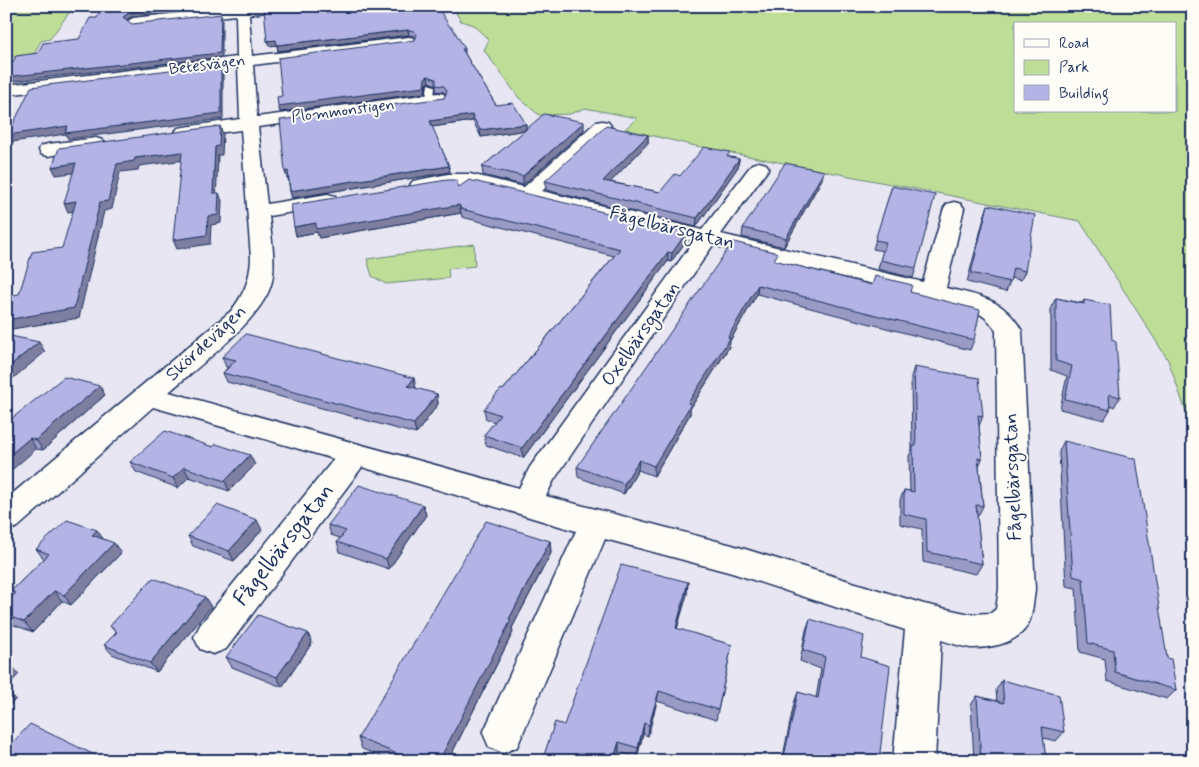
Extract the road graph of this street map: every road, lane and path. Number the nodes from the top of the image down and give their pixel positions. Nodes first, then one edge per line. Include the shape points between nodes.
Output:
1 (285, 6) edge
2 (242, 11) junction
3 (133, 22) edge
4 (409, 41) edge
5 (246, 60) junction
6 (6, 90) edge
7 (433, 94) dead end
8 (249, 124) junction
9 (602, 126) dead end
10 (167, 134) edge
11 (117, 141) edge
12 (48, 150) dead end
13 (759, 168) dead end
14 (399, 188) edge
15 (528, 193) junction
16 (350, 196) edge
17 (954, 208) dead end
18 (258, 212) junction
19 (708, 237) junction
20 (933, 292) junction
21 (148, 396) junction
22 (355, 454) junction
23 (527, 503) junction
24 (6, 518) edge
25 (597, 524) junction
26 (924, 620) junction
27 (212, 637) dead end
28 (503, 733) dead end
29 (914, 761) edge

1 - 2 street
2 - 3 street
2 - 5 street, Skördevägen
4 - 5 street, Betesvägen
5 - 6 street, Betesvägen
5 - 8 street, Skördevägen
7 - 8 street, Plommonstigen
8 - 10 street, Plommonstigen
8 - 18 street, Skördevägen
9 - 15 street
11 - 12 street
13 - 19 street, Oxelbärsgatan
14 - 15 street, Fågelbärsgatan via 462,179
15 - 19 street, Fågelbärsgatan
16 - 18 street
17 - 20 street
18 - 21 street, Skördevägen via 262,279 259,290 240,316
19 - 20 street, Fågelbärsgatan
19 - 23 street, Oxelbärsgatan via 541,475
20 - 26 street, Fågelbärsgatan via 990,309 1003,319 1009,331 1017,589 1013,617 998,629 970,631
21 - 22 street, Fågelbärsgatan
21 - 24 street, Skördevägen
22 - 23 street, Fågelbärsgatan
22 - 27 street, Fågelbärsgatan
23 - 25 street, Fågelbärsgatan
25 - 26 street, Fågelbärsgatan via 732,559
25 - 28 street
26 - 29 street

